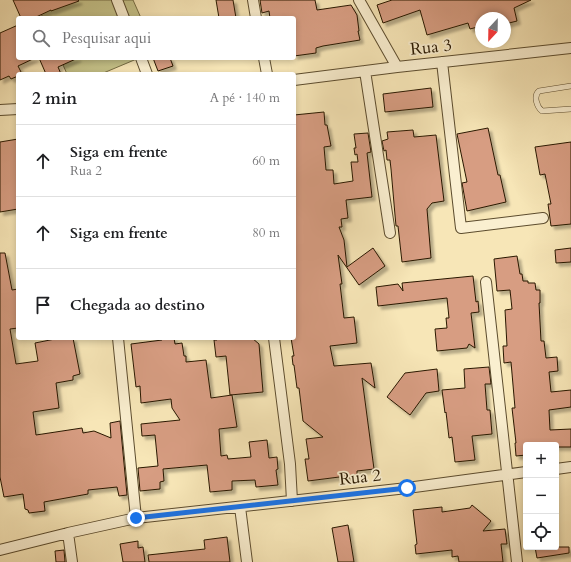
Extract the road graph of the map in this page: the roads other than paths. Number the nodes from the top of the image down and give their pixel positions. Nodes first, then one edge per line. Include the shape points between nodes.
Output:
1 (117, 0) edge
2 (253, 0) edge
3 (359, 0) edge
4 (123, 16) edge
5 (256, 16) edge
6 (571, 48) edge
7 (142, 60) edge
8 (264, 60) edge
9 (442, 62) junction
10 (397, 67) junction
11 (365, 71) junction
12 (146, 72) edge
13 (267, 72) edge
14 (296, 80) edge
15 (571, 86) edge
16 (16, 109) edge
17 (571, 109) edge
18 (0, 110) edge
19 (543, 218) dead end
20 (390, 233) dead end
21 (486, 282) dead end
22 (118, 340) edge
23 (274, 340) edge
24 (571, 467) edge
25 (559, 469) edge
26 (523, 472) edge
27 (506, 474) junction
28 (292, 501) junction
29 (240, 507) junction
30 (136, 518) junction
31 (68, 532) junction
32 (0, 550) edge
33 (72, 562) edge
34 (247, 562) edge
35 (517, 562) edge

1 - 4 street
2 - 5 street
3 - 10 street
6 - 9 street, Rua 3
7 - 12 street
8 - 13 street
9 - 10 street, Rua 3
9 - 19 street via 461,228
10 - 11 street, Rua 3
11 - 14 street, Rua 3
11 - 20 street
15 - 17 lane via 539,91 535,96 542,111
16 - 18 street
21 - 27 street
22 - 30 street
23 - 28 street via 290,464
24 - 25 street
26 - 27 street, Rua 2
27 - 28 street, Rua 2
27 - 35 street
28 - 29 street, Rua 2
29 - 30 street, Rua 2
29 - 34 street
30 - 31 street, Rua 2
31 - 32 street, Rua 2
31 - 33 street

